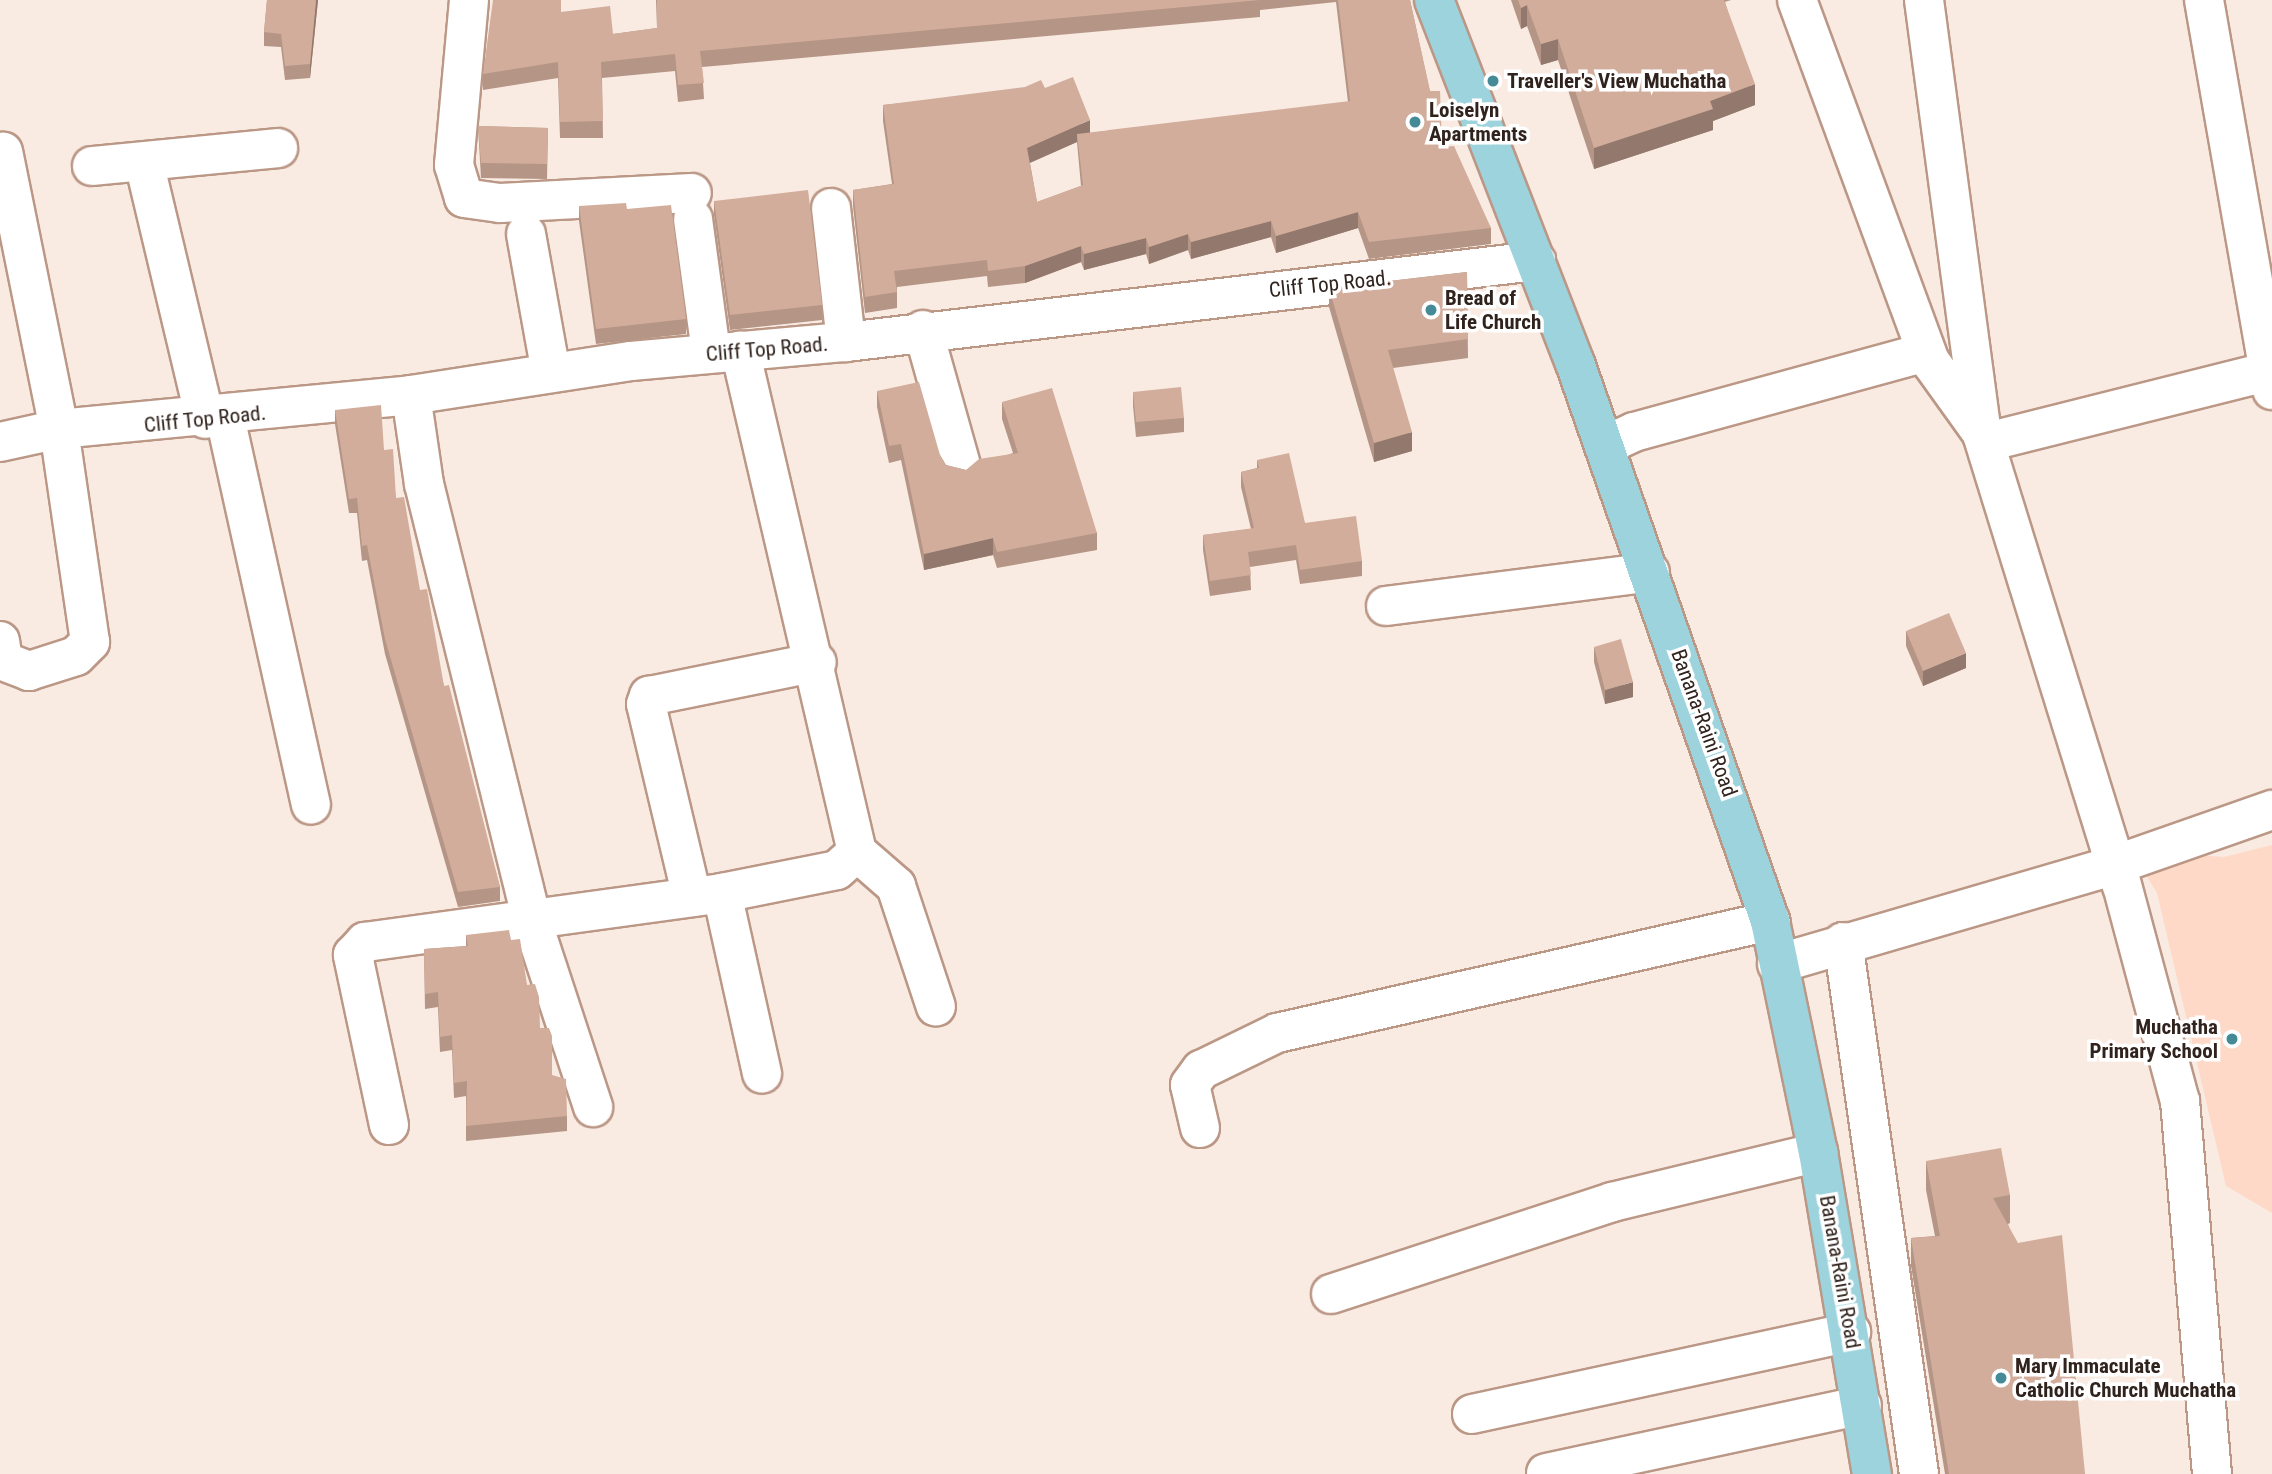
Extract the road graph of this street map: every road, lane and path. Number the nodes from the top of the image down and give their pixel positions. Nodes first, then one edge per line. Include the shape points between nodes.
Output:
1 (469, 0) edge
2 (1434, 0) edge
3 (1797, 0) edge
4 (1924, 0) edge
5 (2204, 0) edge
6 (278, 148) dead end
7 (3, 152) dead end
8 (144, 162) junction
9 (92, 166) dead end
10 (831, 208) dead end
11 (526, 234) dead end
12 (1536, 261) junction
13 (923, 330) junction
14 (846, 342) junction
15 (725, 351) junction
16 (1927, 352) junction
17 (551, 373) junction
18 (2269, 381) edge
19 (411, 395) junction
20 (215, 418) junction
21 (59, 429) junction
22 (1985, 438) junction
23 (0, 442) edge
24 (1604, 446) junction
25 (961, 465) dead end
26 (1650, 572) junction
27 (1385, 606) dead end
28 (0, 641) edge
29 (817, 662) junction
30 (310, 805) dead end
31 (2272, 810) edge
32 (857, 852) junction
33 (2112, 866) junction
34 (707, 895) junction
35 (532, 921) junction
36 (1770, 921) junction
37 (1843, 942) junction
38 (1777, 964) junction
39 (936, 1007) dead end
40 (762, 1074) dead end
41 (593, 1107) dead end
42 (389, 1125) dead end
43 (1200, 1128) dead end
44 (1818, 1152) junction
45 (1331, 1294) dead end
46 (1851, 1332) junction
47 (1862, 1405) junction
48 (1472, 1414) dead end
49 (1546, 1473) edge
50 (1872, 1474) edge
51 (1919, 1474) edge
52 (2212, 1474) edge

1 - 15 street via 454,165 464,198 500,203 693,206
2 - 12 main road, Banana-Raini Road
3 - 16 street
4 - 22 street
5 - 18 street
6 - 8 street
7 - 21 street
8 - 9 street
8 - 20 street
10 - 14 street
11 - 17 street
12 - 13 street, Cliff Top Road.
12 - 24 main road, Banana-Raini Road
13 - 14 street, Cliff Top Road.
13 - 25 street
14 - 15 street, Cliff Top Road.
15 - 17 street, Cliff Top Road.
15 - 29 street
16 - 22 street
16 - 24 street via 1634,432
17 - 19 street, Cliff Top Road.
18 - 22 street
19 - 20 street, Cliff Top Road.
19 - 35 street via 424,484
20 - 21 street, Cliff Top Road.
20 - 30 street
21 - 23 street, Cliff Top Road.
21 - 28 street via 90,642 76,656 29,671 3,661
22 - 33 street
24 - 26 main road, Banana-Raini Road
26 - 27 street
26 - 36 main road, Banana-Raini Road
29 - 32 street
29 - 34 street via 649,696 646,704
31 - 33 street
32 - 34 street via 837,870
32 - 39 street via 896,886
33 - 37 street
33 - 52 street via 2171,1060 2186,1139
34 - 35 street
34 - 40 street
35 - 41 street
35 - 42 street via 399,934 358,946 353,955
36 - 38 main road, Banana-Raini Road
36 - 43 street via 1258,1040 1224,1054 1190,1084
37 - 38 street
37 - 51 street
38 - 44 main road, Banana-Raini Road
44 - 45 street via 1612,1202
44 - 46 main road, Banana-Raini Road
46 - 47 main road, Banana-Raini Road
46 - 48 street
47 - 49 street
47 - 50 main road, Banana-Raini Road

